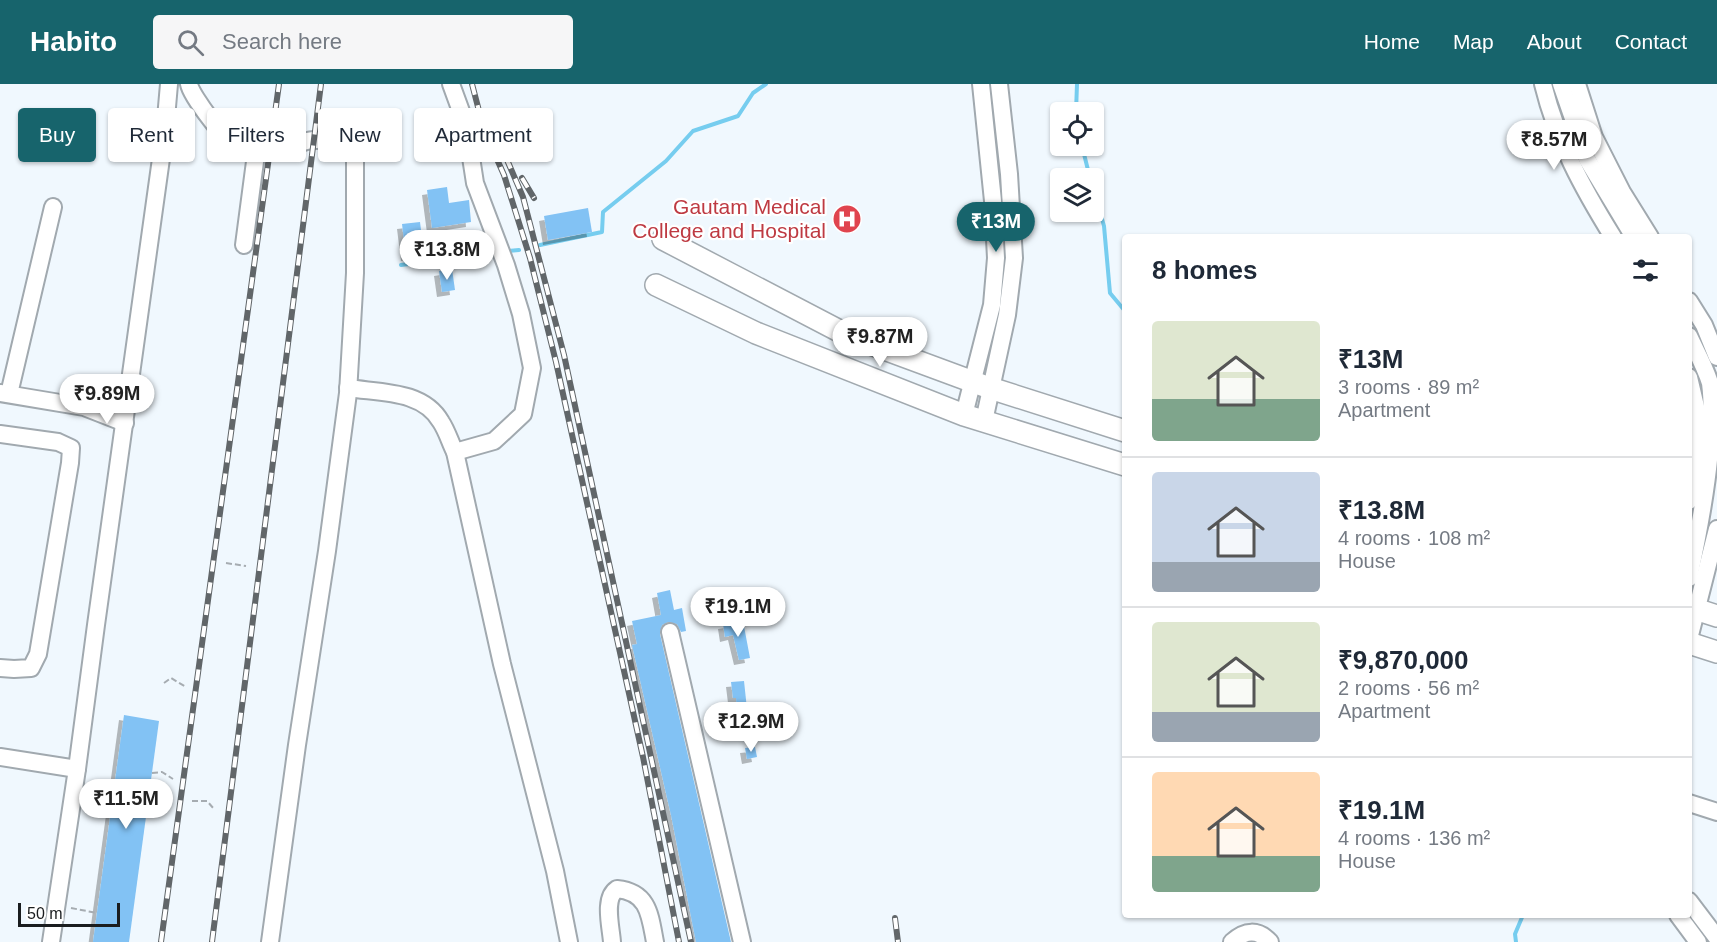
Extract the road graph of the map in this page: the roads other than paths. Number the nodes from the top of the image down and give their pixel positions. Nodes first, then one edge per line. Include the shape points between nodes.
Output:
1 (169, 84) edge
2 (189, 84) edge
3 (451, 84) edge
4 (981, 84) edge
5 (999, 84) edge
6 (1543, 84) edge
7 (1561, 84) edge
8 (1577, 84) edge
9 (207, 113) edge
10 (306, 141) edge
11 (255, 162) edge
12 (53, 207) dead end
13 (1611, 234) edge
14 (1632, 234) edge
15 (1648, 234) edge
16 (663, 239) dead end
17 (244, 245) dead end
18 (656, 285) dead end
19 (1692, 306) edge
20 (1692, 343) edge
21 (1717, 357) edge
22 (982, 385) junction
23 (348, 388) junction
24 (1692, 390) edge
25 (4, 393) edge
26 (964, 415) junction
27 (984, 421) junction
28 (124, 423) junction
29 (1122, 430) edge
30 (0, 434) edge
31 (455, 452) junction
32 (1122, 464) edge
33 (1692, 484) edge
34 (1717, 529) edge
35 (1692, 564) edge
36 (1693, 608) edge
37 (1717, 616) edge
38 (670, 632) dead end
39 (1692, 642) edge
40 (1717, 652) edge
41 (0, 668) edge
42 (0, 757) edge
43 (77, 769) junction
44 (1692, 804) edge
45 (1717, 812) edge
46 (1692, 905) edge
47 (1680, 918) edge
48 (1717, 938) edge
49 (51, 942) edge
50 (270, 942) edge
51 (569, 942) edge
52 (612, 942) edge
53 (655, 942) edge
54 (742, 942) edge
55 (1232, 942) edge
56 (1270, 942) edge
57 (1698, 942) edge

1 - 28 street
2 - 9 street
3 - 31 street via 466,125 475,183 506,265 532,368 524,414 494,441
4 - 22 street via 996,258
5 - 22 street via 1014,258 1007,315
6 - 13 street via 1568,159
7 - 14 street via 1587,159
8 - 15 street via 1594,137
10 - 23 street via 349,141 355,145 356,273
11 - 17 street
12 - 25 street
16 - 22 main road via 849,336
18 - 26 main road via 756,333
19 - 21 street
20 - 35 street via 1710,383 1717,435
22 - 26 street
22 - 27 street
22 - 29 main road
23 - 31 street via 414,398 440,420
23 - 50 street
24 - 33 street via 1698,450
25 - 28 street via 84,407
26 - 27 main road
27 - 32 main road
28 - 43 street
30 - 41 street via 58,442 71,448 38,654 31,668
31 - 51 street
34 - 36 street
36 - 37 main road
38 - 54 street
39 - 40 main road
42 - 43 street
43 - 49 street
44 - 45 street
46 - 48 street
47 - 57 street
52 - 53 street via 609,905 617,889 634,892 648,908
55 - 56 street via 1248,932 1258,933

